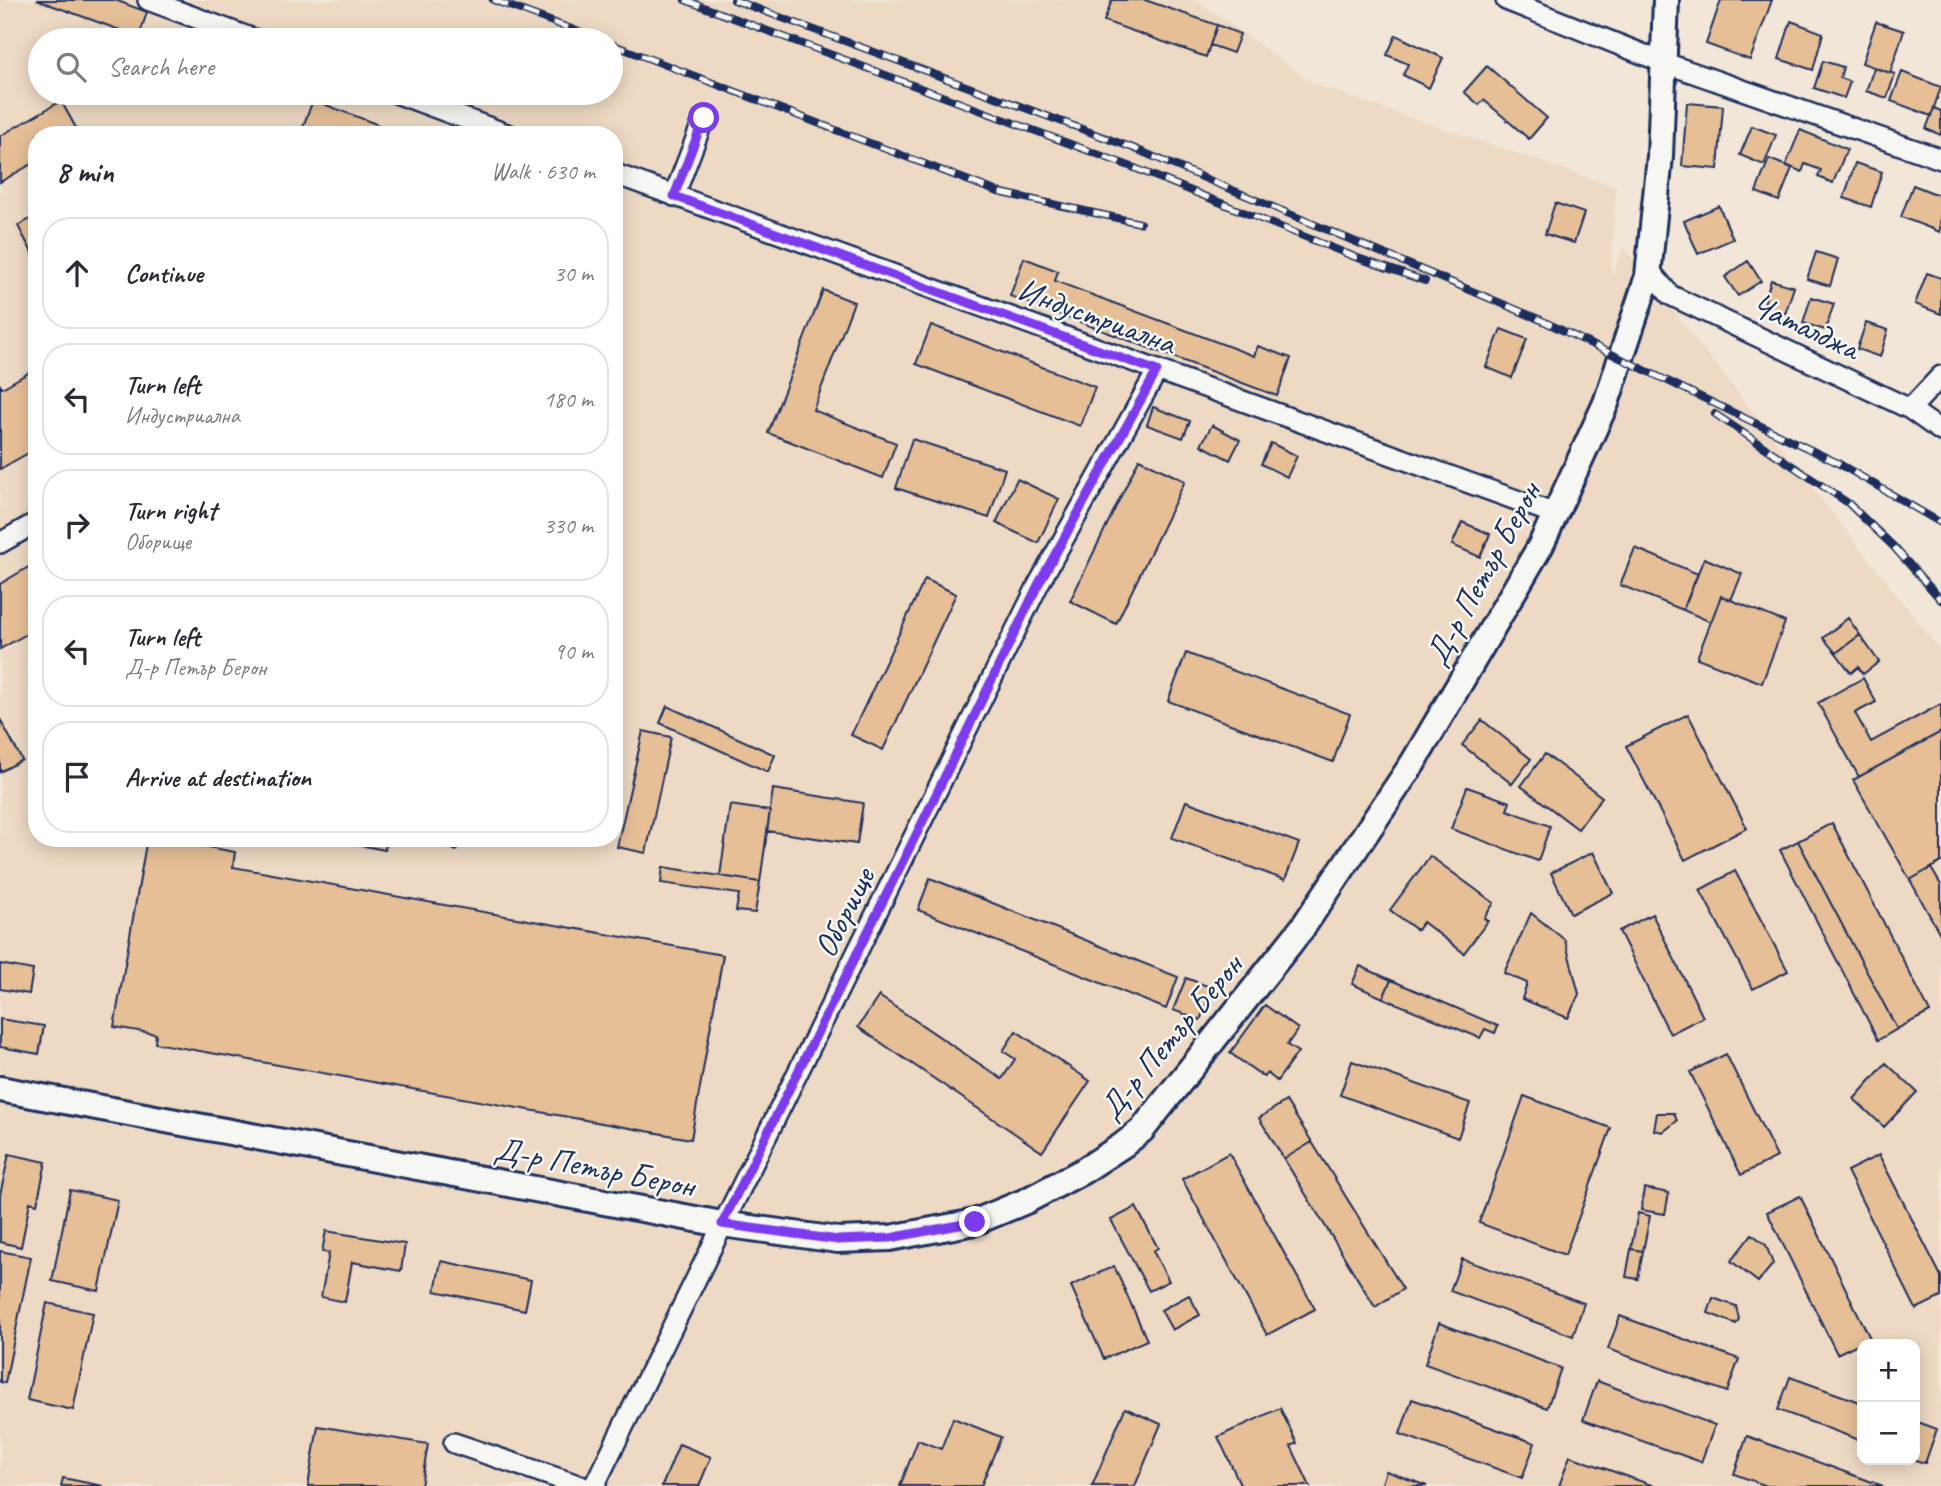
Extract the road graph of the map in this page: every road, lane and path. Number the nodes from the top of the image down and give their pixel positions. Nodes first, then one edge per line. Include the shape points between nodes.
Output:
1 (148, 0) edge
2 (1506, 0) edge
3 (1666, 0) edge
4 (224, 28) edge
5 (1665, 63) junction
6 (428, 105) edge
7 (704, 118) dead end
8 (485, 126) edge
9 (1941, 159) edge
10 (623, 179) edge
11 (674, 196) junction
12 (1649, 270) junction
13 (1157, 371) junction
14 (1941, 376) edge
15 (1910, 409) junction
16 (1941, 431) edge
17 (1555, 514) junction
18 (28, 527) edge
19 (0, 543) edge
20 (0, 1089) edge
21 (722, 1224) junction
22 (454, 1443) dead end
23 (581, 1486) edge
24 (594, 1486) edge

1 - 4 street
2 - 5 street
3 - 5 street, Д-р Петър Берон
5 - 9 street
5 - 12 street, Д-р Петър Берон
6 - 8 street
7 - 11 street
10 - 11 street, Индустриална
11 - 13 street, Индустриална
12 - 15 street, Чаталджа via 1670,295
12 - 17 street, Д-р Петър Берон via 1606,403
13 - 17 street, Индустриална
13 - 21 street, Оборище via 1038,585
14 - 15 street
15 - 16 street, Чаталджа
17 - 21 street, Д-р Петър Берон via 1413,763 1303,927 1142,1130 1083,1171 975,1222 890,1238 838,1240
18 - 19 street
20 - 21 street, Д-р Петър Берон
21 - 24 street, Оборище
22 - 23 street

